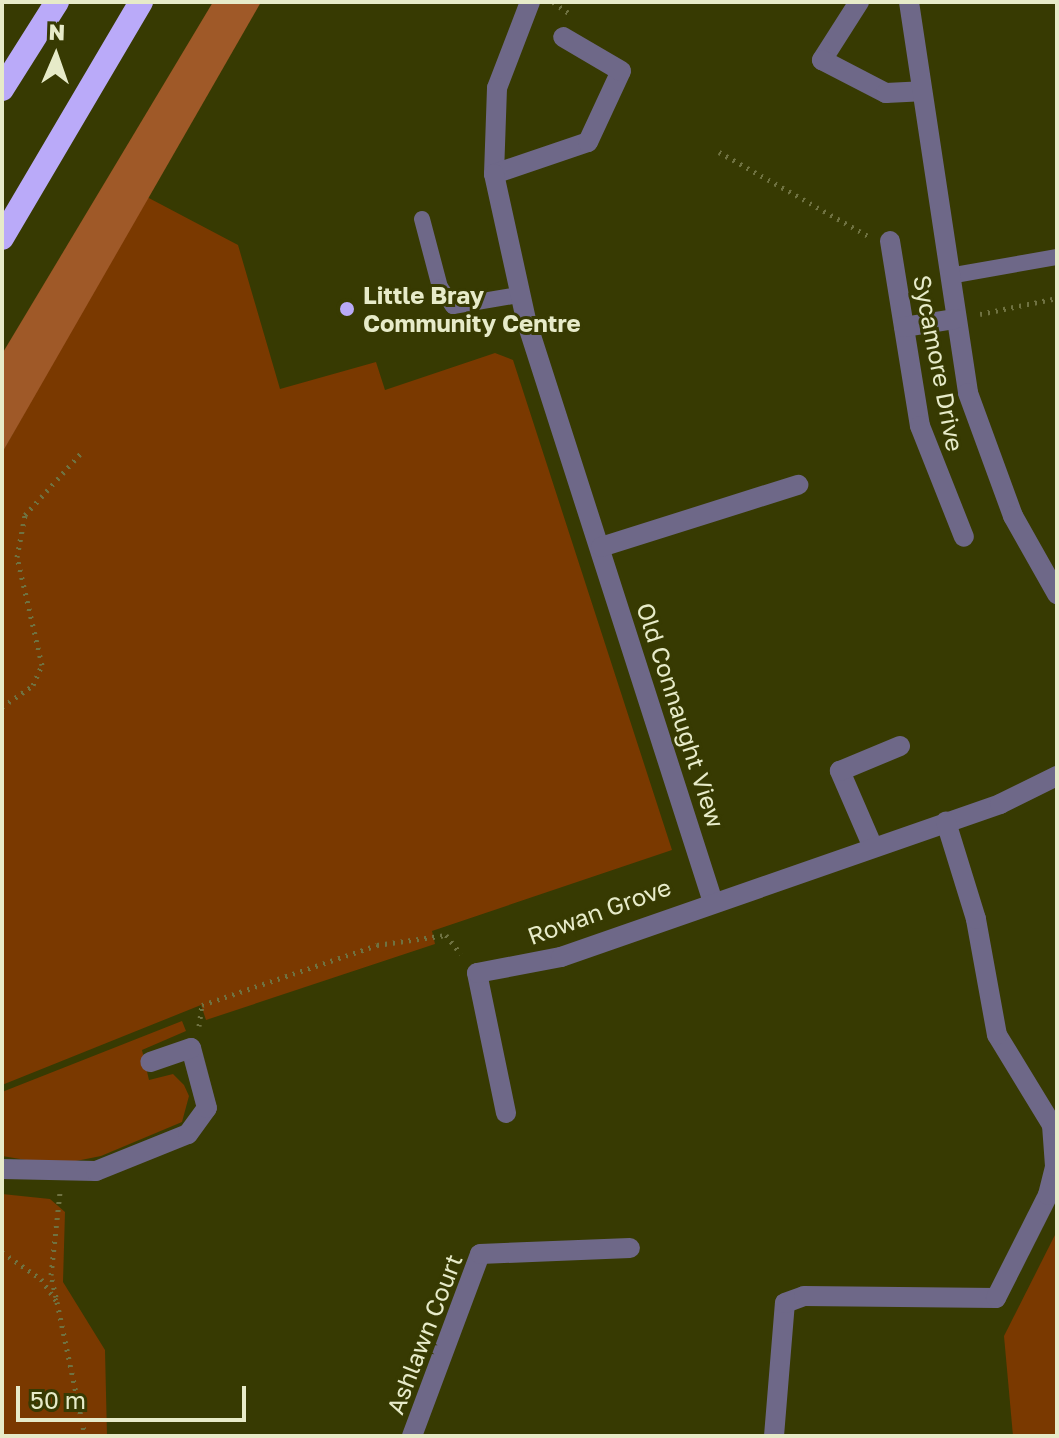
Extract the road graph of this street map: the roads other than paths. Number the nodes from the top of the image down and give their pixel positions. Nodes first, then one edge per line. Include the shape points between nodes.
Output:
1 (43, 2) edge
2 (57, 2) edge
3 (141, 2) edge
4 (859, 2) edge
5 (909, 2) edge
6 (521, 5) edge
7 (563, 37) dead end
8 (2, 88) edge
9 (921, 91) junction
10 (494, 174) junction
11 (422, 219) dead end
12 (2, 238) edge
13 (890, 241) dead end
14 (1057, 257) edge
15 (949, 276) junction
16 (519, 295) junction
17 (955, 319) junction
18 (904, 327) junction
19 (798, 485) dead end
20 (964, 537) dead end
21 (601, 547) junction
22 (1057, 594) edge
23 (900, 746) dead end
24 (1057, 776) edge
25 (946, 822) junction
26 (872, 845) junction
27 (712, 899) junction
28 (150, 1062) dead end
29 (1049, 1098) edge
30 (506, 1113) dead end
31 (2, 1169) edge
32 (630, 1248) dead end
33 (412, 1436) edge
34 (774, 1436) edge

1 - 8 highway
2 - 8 highway
3 - 12 highway
4 - 9 street via 822,60 886,93
5 - 9 street
6 - 10 street, Old Connaught View via 497,88
7 - 10 street via 621,71 588,142
9 - 15 street
10 - 16 street, Old Connaught View
11 - 16 lane via 440,287 453,306
13 - 18 street, Sycamore Drive
14 - 15 lane
15 - 17 street
16 - 21 street, Old Connaught View
17 - 18 street
17 - 22 street via 986,453
18 - 20 street, Sycamore Drive via 920,426
19 - 21 street
21 - 27 street, Old Connaught View
23 - 26 street via 840,771
24 - 25 street, Rowan Grove
25 - 26 street, Rowan Grove
25 - 29 street via 976,919 997,1035
26 - 27 street, Rowan Grove
27 - 30 street, Rowan Grove via 561,957 477,973
28 - 31 street via 191,1048 205,1090 200,1123 123,1163 62,1175
29 - 34 street via 1055,1166 1005,1288 982,1300 804,1296 785,1303
32 - 33 street, Ashlawn Court via 480,1254

